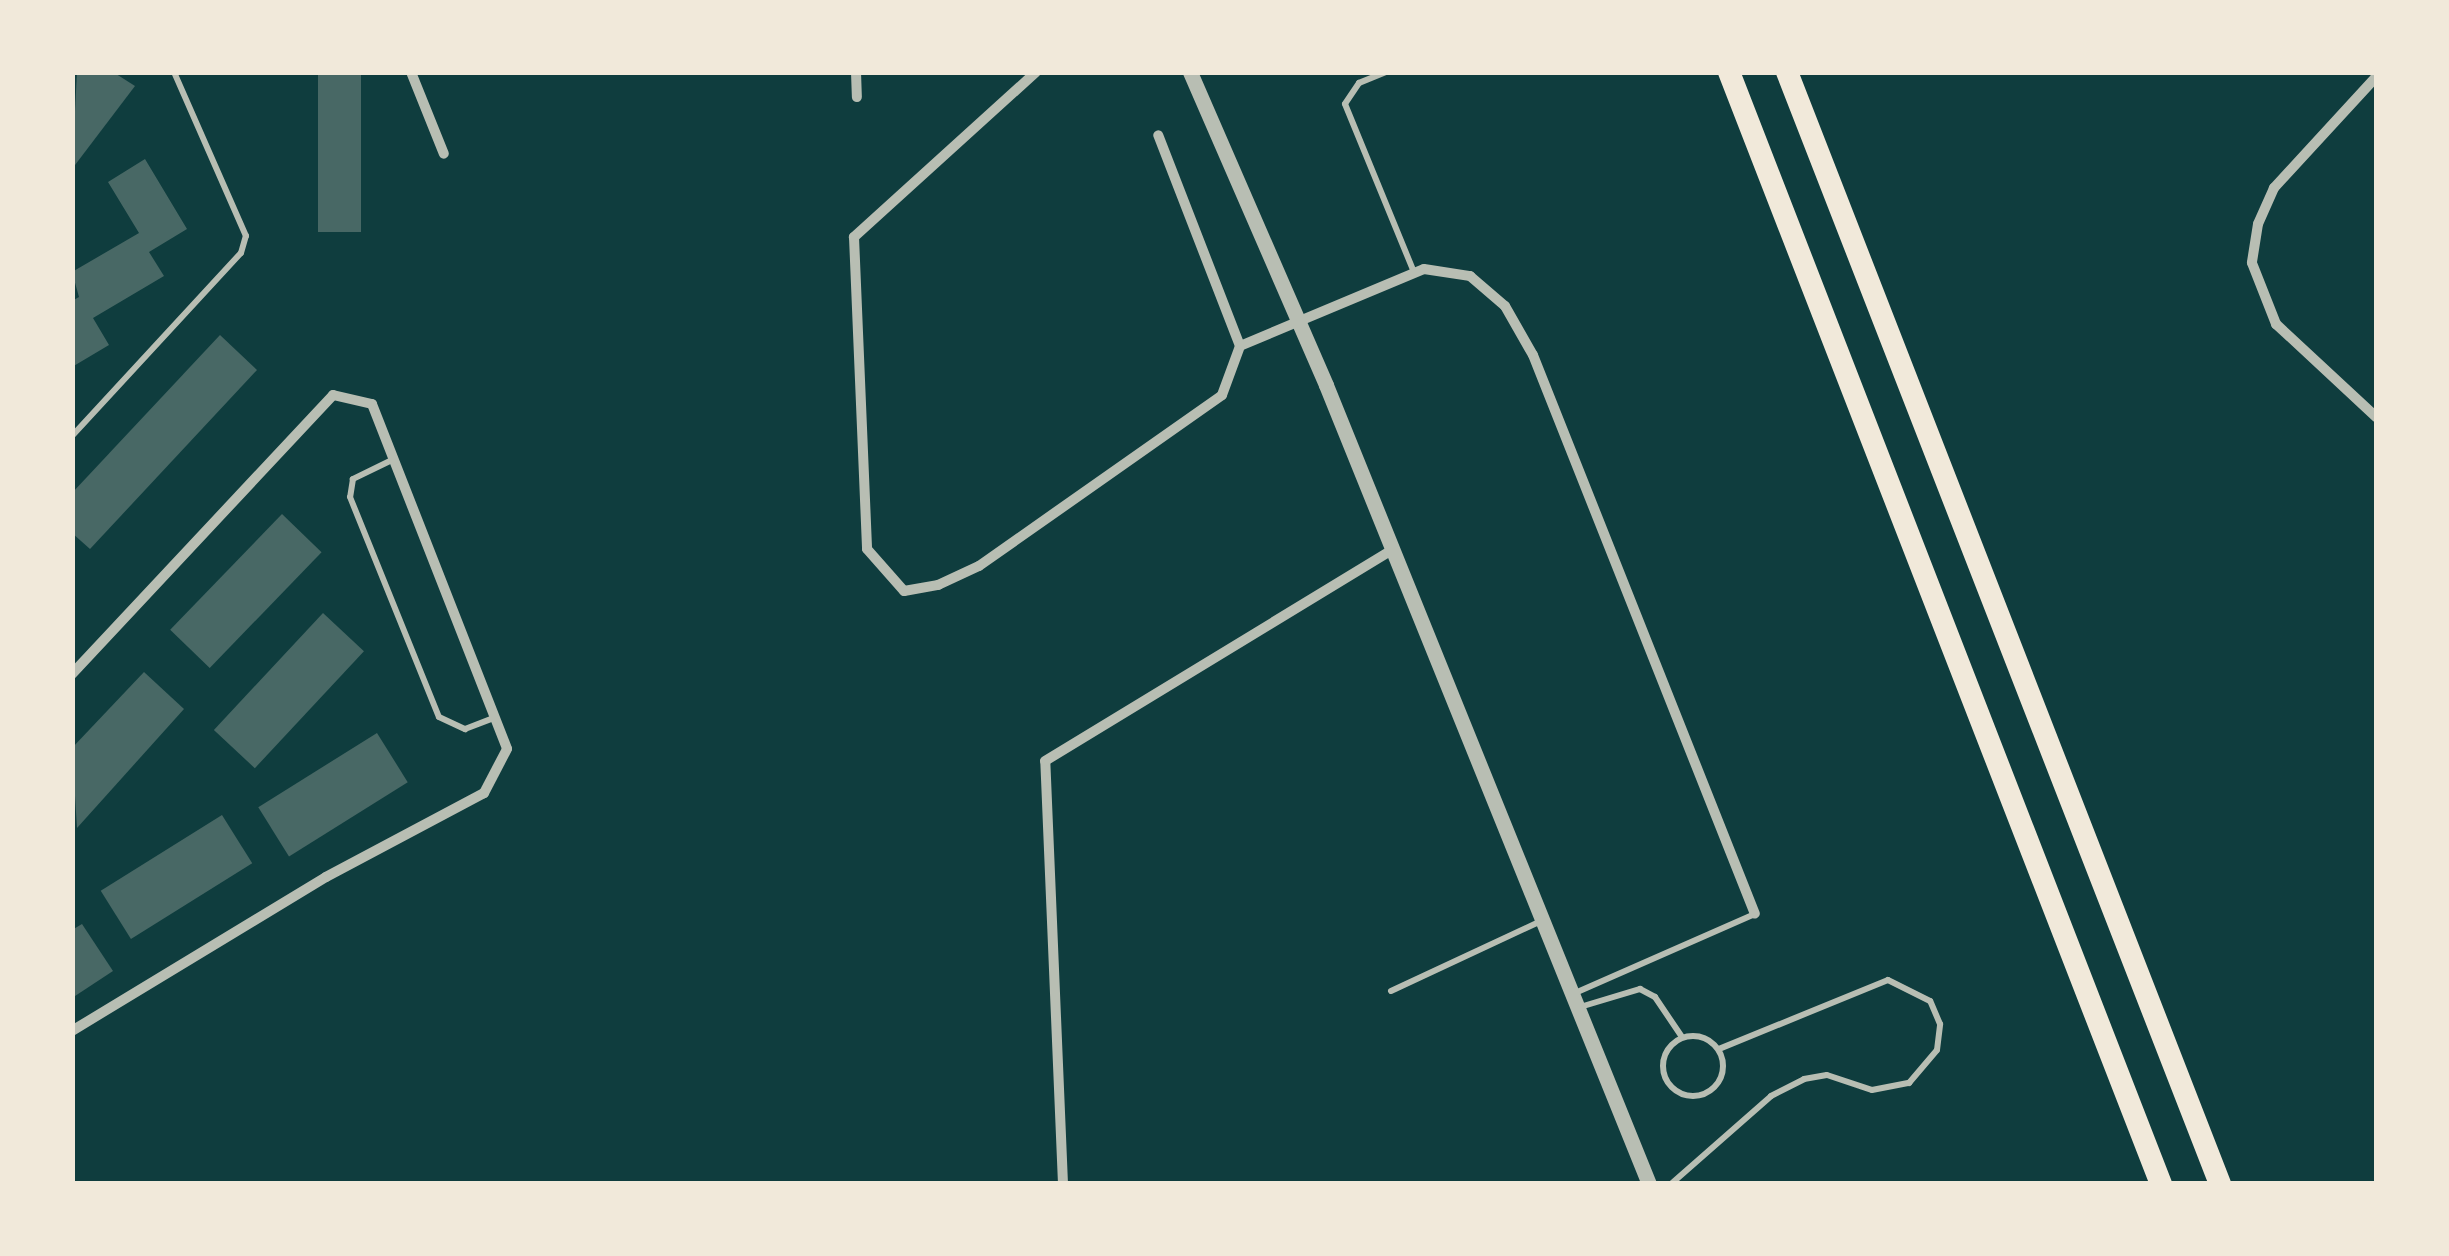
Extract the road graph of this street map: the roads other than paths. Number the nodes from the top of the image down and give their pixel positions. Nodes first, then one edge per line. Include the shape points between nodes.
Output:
1 (174, 72) edge
2 (411, 72) edge
3 (856, 72) edge
4 (1036, 72) edge
5 (1190, 72) edge
6 (1386, 72) edge
7 (1729, 72) edge
8 (1788, 72) edge
9 (2376, 77) edge
10 (857, 97) dead end
11 (1158, 135) dead end
12 (444, 154) dead end
13 (1414, 272) junction
14 (1298, 323) junction
15 (1240, 346) junction
16 (2376, 417) edge
17 (72, 436) edge
18 (394, 458) junction
19 (1392, 550) junction
20 (72, 674) edge
21 (495, 717) junction
22 (1755, 914) joint
23 (1544, 920) junction
24 (1391, 991) dead end
25 (1577, 1000) junction
26 (72, 1031) edge
27 (1682, 1037) junction
28 (1719, 1049) junction
29 (1063, 1184) edge
30 (1649, 1184) edge
31 (1670, 1184) edge
32 (2161, 1184) edge
33 (2220, 1184) edge

1 - 17 lane via 246,236 240,253
2 - 12 street
3 - 10 street
4 - 15 street via 854,237 867,549 904,592 979,566 1222,395
5 - 14 street
6 - 13 lane via 1359,83 1345,104
7 - 32 highway
8 - 33 highway
9 - 16 street via 2274,188 2258,224 2252,263 2276,324
11 - 15 street
13 - 14 street
13 - 22 street via 1470,276 1504,306 1534,355
14 - 15 street
14 - 19 street
18 - 20 street via 372,404 332,395
18 - 21 street
18 - 21 lane via 353,479 350,497 440,717 465,729
19 - 23 street
19 - 29 street via 1046,761
21 - 26 street via 507,749 484,793 326,877
22 - 25 lane
23 - 24 lane
23 - 25 street
25 - 27 lane via 1640,989 1656,997
25 - 30 street
27 - 28 lane via 1702,1036
27 - 28 lane via 1663,1060 1666,1080 1681,1094 1700,1096 1717,1086 1724,1068
28 - 31 lane via 1888,980 1930,1001 1940,1024 1937,1050 1909,1083 1872,1090 1827,1074 1804,1079 1771,1096

